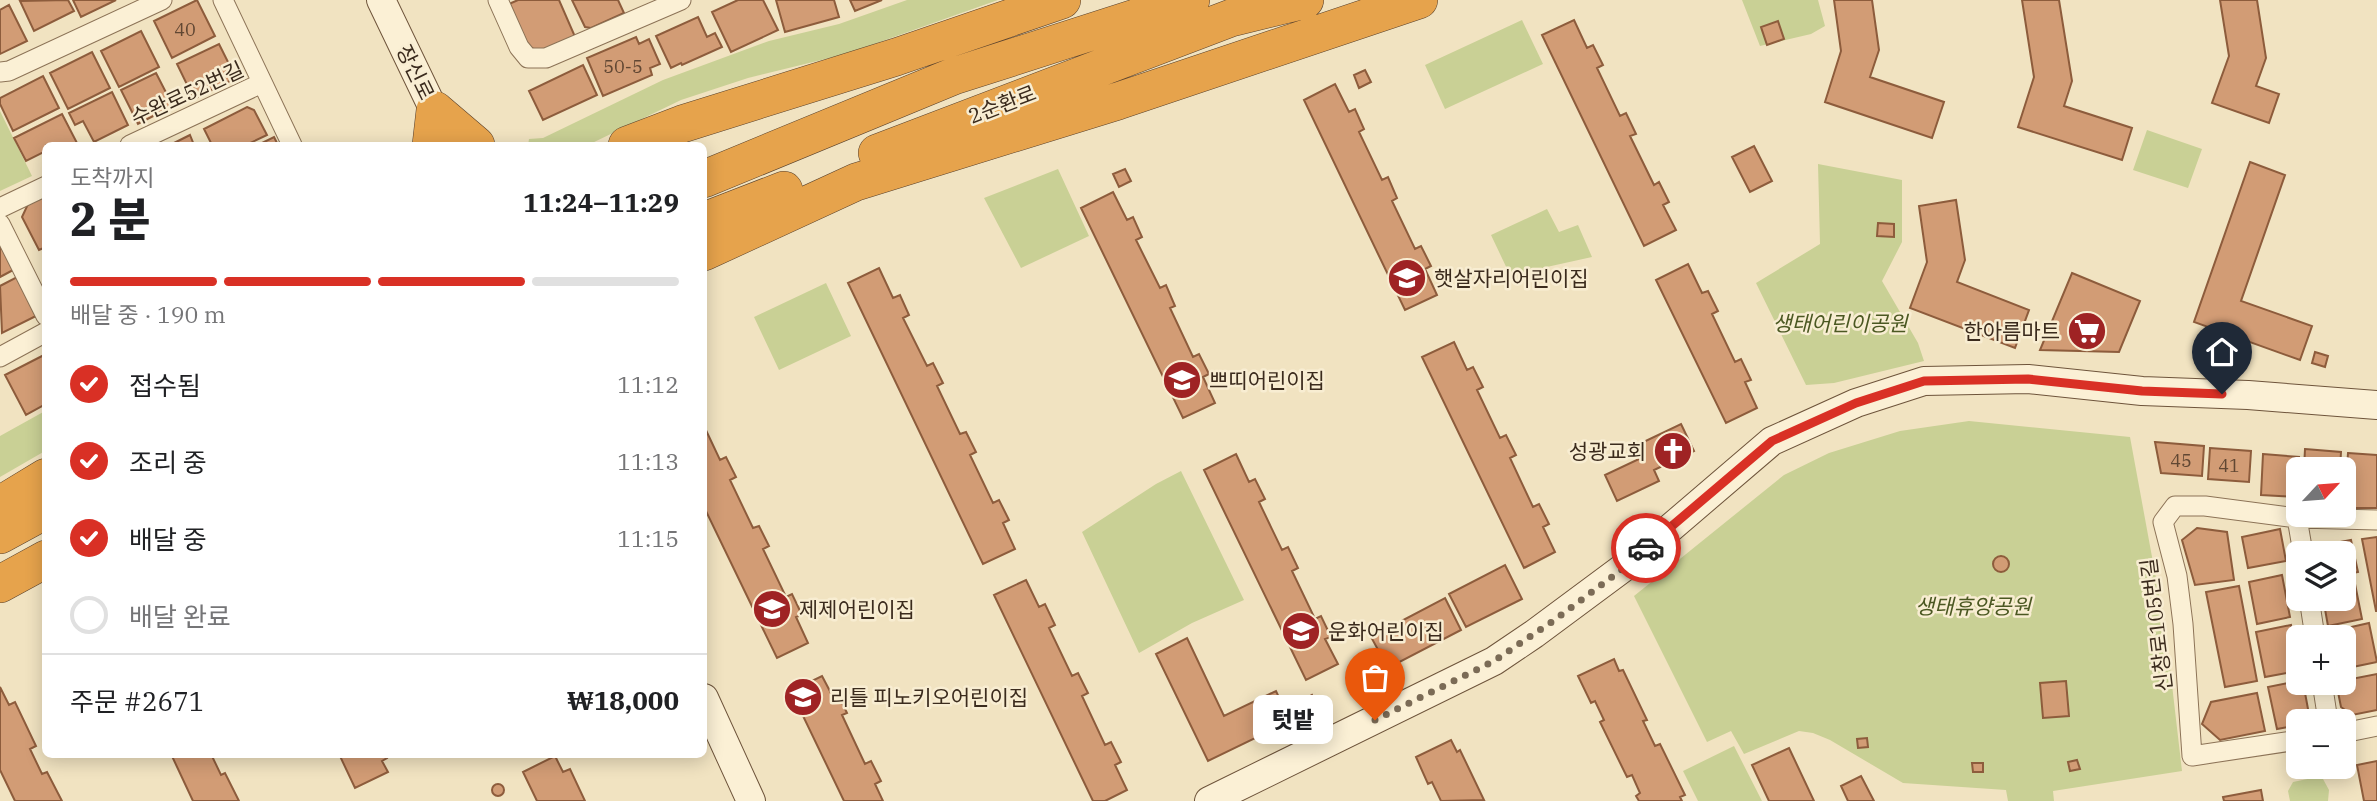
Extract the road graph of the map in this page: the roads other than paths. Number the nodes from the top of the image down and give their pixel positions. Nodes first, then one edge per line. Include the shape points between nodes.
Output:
1 (162, 0) edge
2 (223, 0) edge
3 (381, 0) edge
4 (498, 0) edge
5 (681, 0) edge
6 (1062, 0) edge
7 (1191, 0) edge
8 (1305, 0) edge
9 (1419, 0) edge
10 (645, 6) edge
11 (0, 72) edge
12 (262, 83) junction
13 (435, 110) junction
14 (136, 142) edge
15 (291, 142) edge
16 (431, 142) edge
17 (448, 142) edge
18 (473, 142) edge
19 (635, 142) edge
20 (707, 177) edge
21 (42, 188) edge
22 (0, 208) edge
23 (707, 221) edge
24 (0, 224) edge
25 (707, 251) edge
26 (42, 308) edge
27 (42, 334) edge
28 (0, 357) edge
29 (2377, 405) edge
30 (42, 479) edge
31 (0, 505) edge
32 (42, 512) edge
33 (2286, 517) edge
34 (2356, 519) edge
35 (2377, 520) edge
36 (0, 535) edge
37 (42, 561) edge
38 (0, 584) edge
39 (42, 590) edge
40 (0, 611) edge
41 (707, 705) edge
42 (2377, 726) edge
43 (2356, 730) edge
44 (2286, 742) edge
45 (751, 801) edge
46 (1209, 801) edge

1 - 11 street
2 - 12 street, 수완로52번길
3 - 13 street, 장신로
4 - 10 street via 525,55 538,59
5 - 10 street
6 - 19 highway
7 - 20 highway, 2순환로 via 954,76
8 - 23 highway, 2순환로 via 1231,18
9 - 25 highway via 1118,101 856,182
12 - 14 street, 수완로52번길
12 - 15 street, 수완로52번길
13 - 16 highway
13 - 17 street, 장신로
13 - 18 highway
21 - 22 street
24 - 26 street
27 - 28 street
29 - 46 street via 2028,379 1924,381 1856,403 1772,441 1628,565 1494,661
30 - 31 highway
32 - 36 highway
33 - 44 street, 신창로105번길 via 2175,506 2163,522 2180,600 2192,756
34 - 35 street, 신창로105번길
37 - 38 highway
39 - 40 highway
41 - 45 street
42 - 43 street

